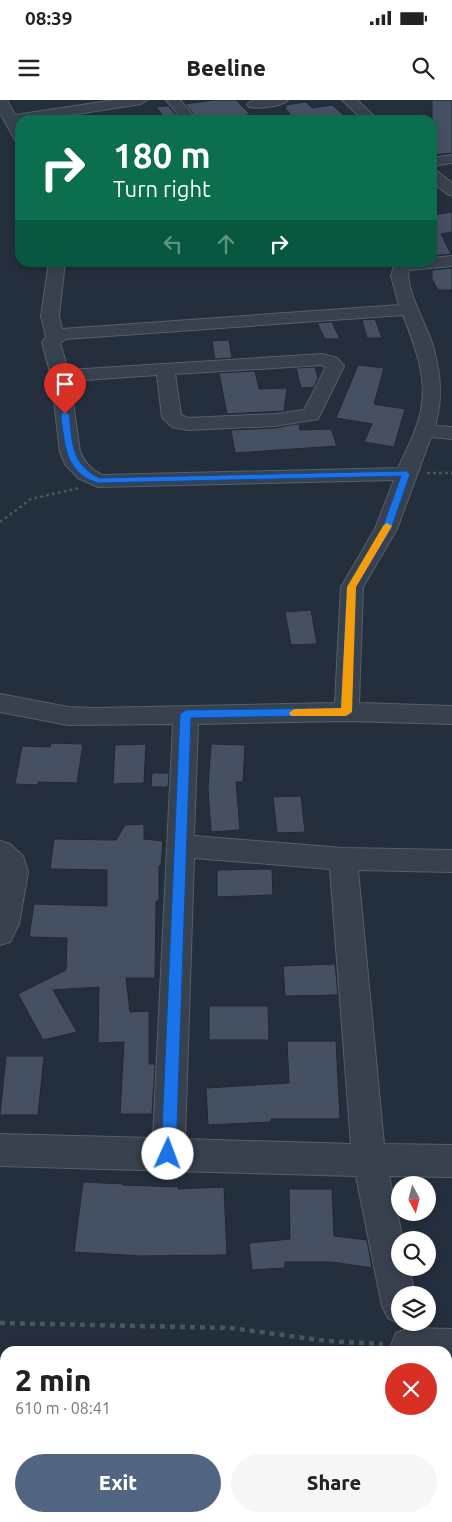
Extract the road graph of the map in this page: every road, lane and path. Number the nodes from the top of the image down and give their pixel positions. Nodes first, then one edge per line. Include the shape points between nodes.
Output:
1 (0, 100) edge
2 (142, 100) edge
3 (174, 100) edge
4 (281, 100) edge
5 (349, 100) edge
6 (252, 102) edge
7 (44, 115) edge
8 (186, 115) edge
9 (263, 115) dead end
10 (366, 115) edge
11 (12, 120) junction
12 (15, 120) edge
13 (15, 126) edge
14 (452, 159) edge
15 (437, 161) edge
16 (437, 178) edge
17 (452, 191) edge
18 (452, 261) edge
19 (437, 262) edge
20 (56, 267) edge
21 (400, 267) edge
22 (409, 309) junction
23 (55, 337) junction
24 (165, 370) junction
25 (60, 376) junction
26 (424, 431) junction
27 (452, 434) edge
28 (406, 474) junction
29 (98, 480) junction
30 (0, 522) edge
31 (0, 703) edge
32 (346, 712) junction
33 (186, 714) junction
34 (452, 715) edge
35 (180, 846) junction
36 (0, 852) edge
37 (343, 859) junction
38 (452, 861) edge
39 (0, 933) edge
40 (0, 1150) edge
41 (168, 1154) junction
42 (369, 1160) junction
43 (452, 1161) edge
44 (396, 1286) edge
45 (0, 1323) edge
46 (405, 1340) edge
47 (445, 1346) edge

1 - 11 street
2 - 7 street
3 - 8 street
4 - 6 street
5 - 10 street
6 - 9 street
11 - 12 street
11 - 13 street
14 - 15 street
16 - 17 street
18 - 19 street
20 - 23 street via 50,316
21 - 22 street
22 - 23 street via 70,333
22 - 26 street via 424,346 431,380 431,408
23 - 25 street via 51,342
24 - 24 street via 322,359 335,366 311,415 188,424 179,423 172,417
24 - 25 street
25 - 29 street via 70,452 75,464 85,474
26 - 27 street
26 - 28 street
28 - 29 street
28 - 32 street via 386,529 352,587
29 - 30 path via 87,486 31,499
31 - 33 street via 68,716
32 - 33 street
32 - 34 street
33 - 35 street
35 - 37 street
35 - 41 street
36 - 39 street via 13,864 14,872 5,924
37 - 38 street
37 - 42 street
40 - 41 street
41 - 42 street
42 - 43 street
42 - 44 street
45 - 46 path via 231,1328 327,1341
46 - 47 street

